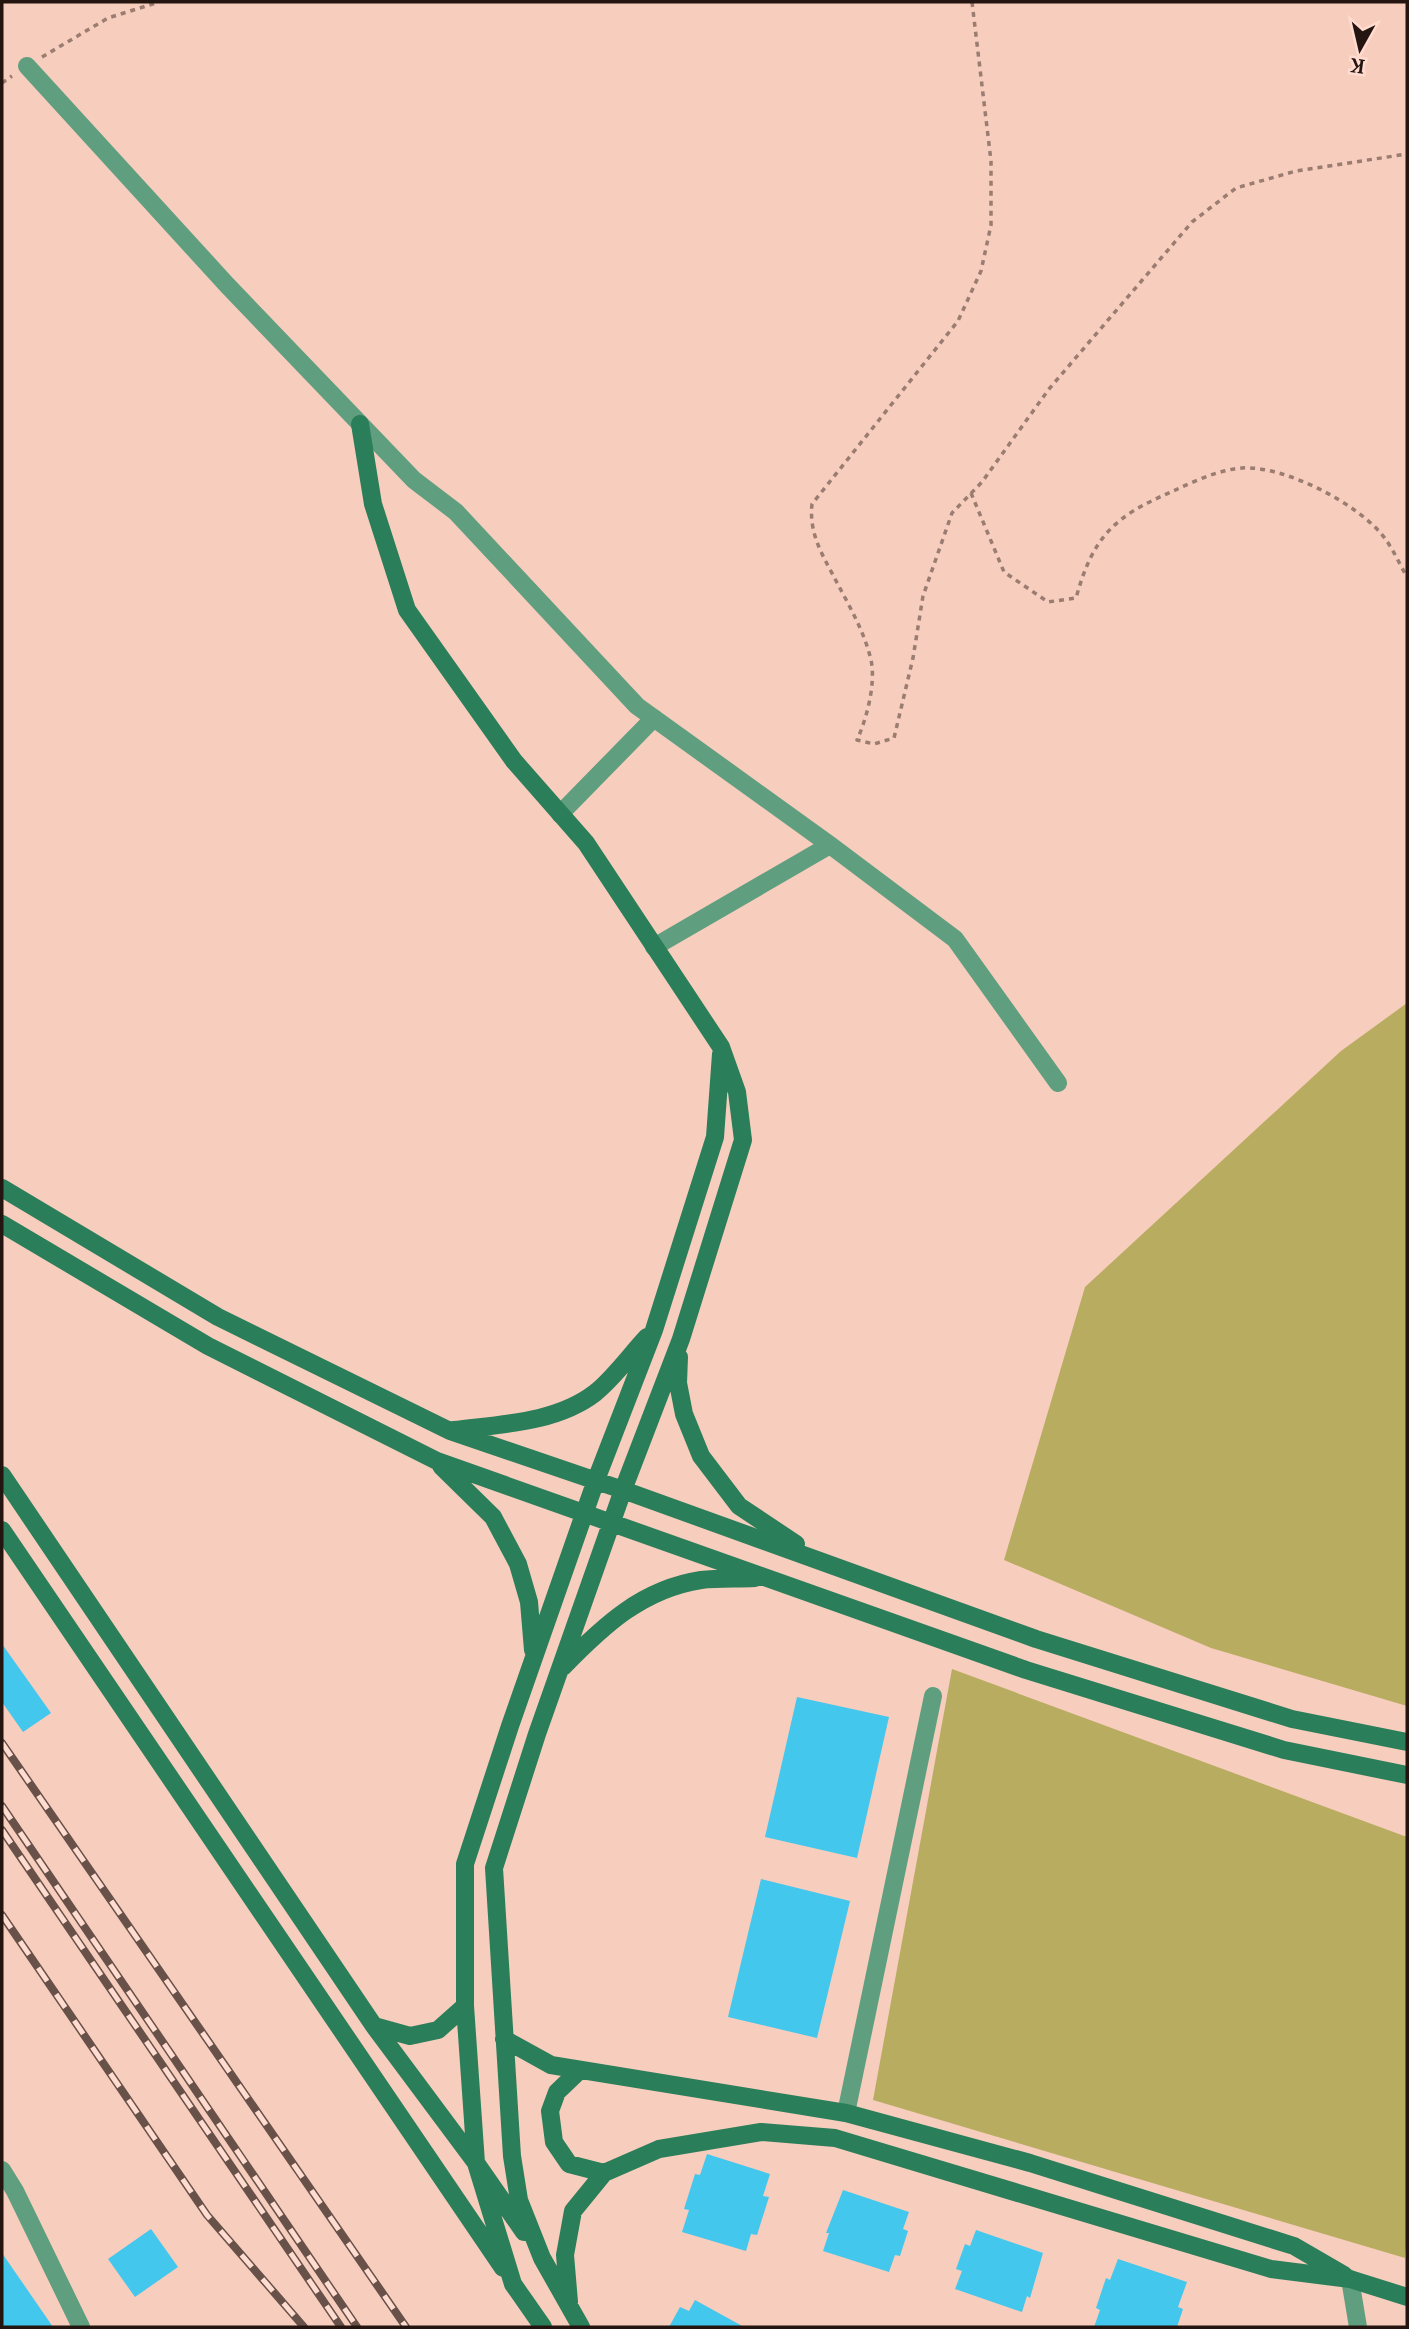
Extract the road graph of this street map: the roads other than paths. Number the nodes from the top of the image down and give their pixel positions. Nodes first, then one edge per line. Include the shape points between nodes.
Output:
1 (27, 66) road end
2 (360, 424) junction
3 (654, 718) junction
4 (560, 814) junction
5 (831, 845) junction
6 (654, 947) junction
7 (721, 1047) junction
8 (1058, 1083) dead end
9 (7, 1192) edge
10 (2, 1224) edge
11 (654, 1330) junction
12 (681, 1339) junction
13 (450, 1431) junction
14 (437, 1461) junction
15 (2, 1475) edge
16 (596, 1480) junction
17 (622, 1489) junction
18 (585, 1514) junction
19 (611, 1523) junction
20 (2, 1530) edge
21 (819, 1560) junction
22 (768, 1578) junction
23 (534, 1658) junction
24 (558, 1672) junction
25 (933, 1696) dead end
26 (1407, 1742) edge
27 (1407, 1775) edge
28 (465, 2006) junction
29 (374, 2026) junction
30 (504, 2039) junction
31 (580, 2070) junction
32 (846, 2113) junction
33 (476, 2163) junction
34 (2, 2170) edge
35 (604, 2173) junction
36 (8, 2196) edge
37 (542, 2258) junction
38 (1350, 2279) junction
39 (513, 2284) junction
40 (1407, 2297) edge
41 (570, 2309) junction
42 (81, 2327) edge
43 (543, 2327) edge
44 (581, 2327) edge
45 (1358, 2327) edge

1 - 2 street
2 - 3 street via 414,480 456,513 637,706
2 - 4 street via 373,504 407,610 514,761
3 - 4 street
3 - 5 street
4 - 6 street via 586,843
5 - 6 street
5 - 8 street via 955,939
6 - 7 street
7 - 11 street via 715,1137
7 - 12 street via 737,1092 743,1140
9 - 13 street via 218,1317
10 - 14 street via 208,1346
11 - 13 street via 595,1393 555,1415
11 - 16 street
12 - 17 street
12 - 21 street via 678,1383 684,1414 701,1456 739,1506
13 - 16 street
14 - 18 street
14 - 23 street via 492,1517 518,1564 529,1602
15 - 29 street
16 - 17 street
16 - 18 street
17 - 19 street
17 - 21 street
18 - 19 street
18 - 23 street
19 - 22 street
19 - 24 street
20 - 39 street
21 - 26 street via 1036,1639 1279,1715
22 - 24 street via 701,1580 649,1595 602,1628
22 - 27 street via 1026,1670 1284,1750
23 - 28 street via 465,1864
24 - 30 street via 494,1868
25 - 32 street
28 - 29 street via 438,2030 410,2036
28 - 33 street
29 - 33 street
30 - 31 street via 551,2065
30 - 37 street via 519,2200
31 - 32 street
31 - 35 street via 557,2091 550,2111 554,2142 569,2164
32 - 38 street via 1030,2163 1294,2246
33 - 37 street
33 - 39 street
34 - 36 street
35 - 38 street via 659,2148 761,2132 835,2138 1272,2269
35 - 41 street via 573,2211 565,2255
36 - 42 street
37 - 41 street
38 - 40 street
38 - 45 street
39 - 43 street
41 - 44 street

